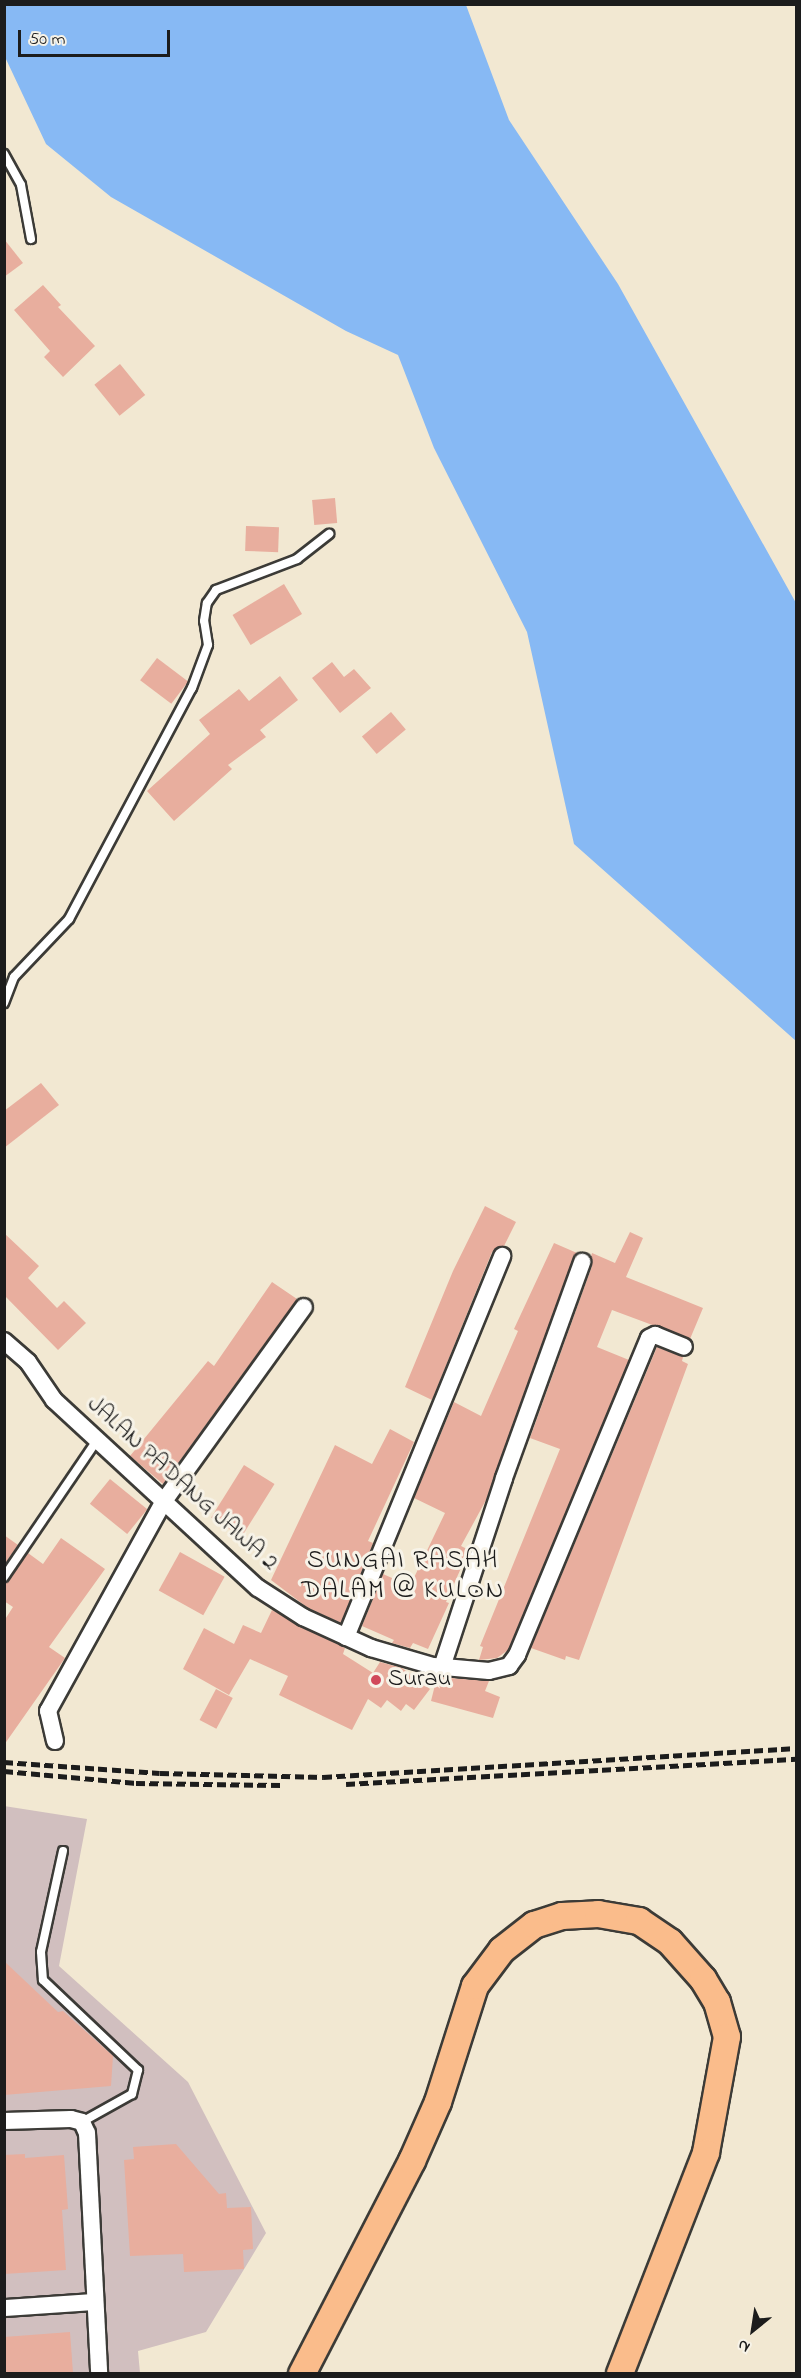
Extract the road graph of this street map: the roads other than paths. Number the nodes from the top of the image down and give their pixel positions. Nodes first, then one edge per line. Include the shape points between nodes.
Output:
1 (4, 154) edge
2 (31, 239) dead end
3 (329, 534) dead end
4 (8, 981) edge
5 (4, 1003) edge
6 (502, 1256) dead end
7 (582, 1262) dead end
8 (304, 1307) dead end
9 (4, 1341) edge
10 (684, 1347) dead end
11 (97, 1440) junction
12 (164, 1501) junction
13 (4, 1577) edge
14 (346, 1637) junction
15 (442, 1668) junction
16 (54, 1742) dead end
17 (63, 1851) dead end
18 (4, 2121) edge
19 (84, 2128) junction
20 (93, 2302) junction
21 (4, 2308) edge
22 (99, 2373) edge
23 (302, 2373) edge
24 (620, 2373) edge

1 - 2 lane via 21,185
3 - 4 lane via 297,559 216,590 207,603 204,621 208,645 192,688 69,919
4 - 5 lane
6 - 14 street
7 - 15 street via 504,1478
8 - 12 street
9 - 11 street, JALAN PADANG JAWA 2 via 28,1362 54,1400
10 - 15 street, JALAN PADANG JAWA 2 via 655,1335 649,1338 517,1655 509,1666 489,1671
11 - 12 street, JALAN PADANG JAWA 2
11 - 13 lane
12 - 14 street, JALAN PADANG JAWA 2 via 258,1588 303,1617
12 - 16 street via 48,1711
14 - 15 street, JALAN PADANG JAWA 2
17 - 19 lane via 41,1952 43,1980 138,2070 132,2094
18 - 19 street
19 - 20 street
20 - 21 street
20 - 22 street
23 - 24 main road via 412,2161 438,2102 475,1986 502,1950 534,1925 562,1916 598,1914 639,1921 670,1942 713,1995 727,2037 706,2153

